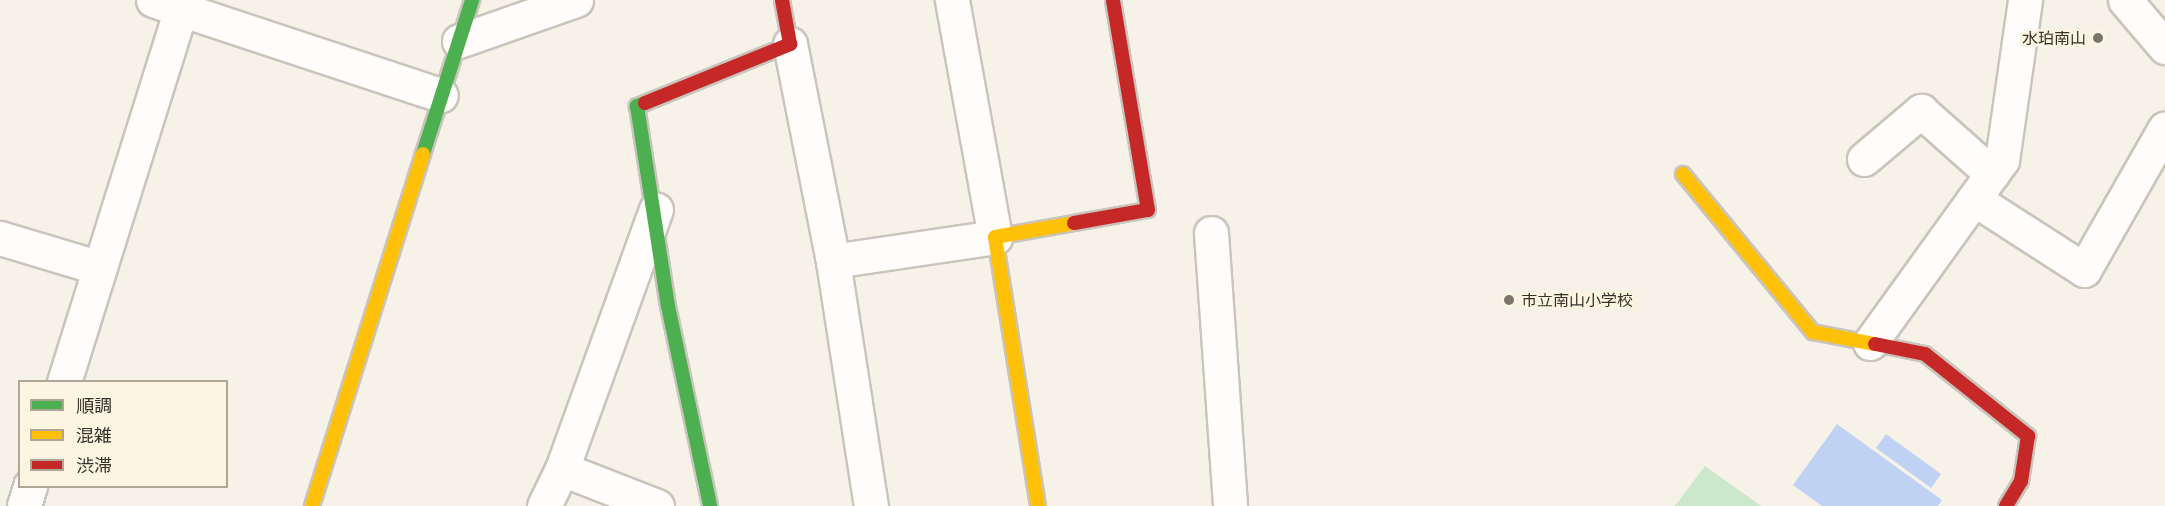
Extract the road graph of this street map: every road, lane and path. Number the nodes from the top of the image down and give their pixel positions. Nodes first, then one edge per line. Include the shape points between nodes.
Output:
1 (472, 0) edge
2 (576, 0) edge
3 (783, 0) edge
4 (952, 0) edge
5 (1113, 0) edge
6 (2025, 0) edge
7 (2125, 0) edge
8 (173, 3) edge
9 (459, 41) junction
10 (789, 44) junction
11 (2165, 47) edge
12 (441, 95) junction
13 (2165, 128) edge
14 (1864, 159) dead end
15 (1683, 174) dead end
16 (1983, 186) junction
17 (656, 209) junction
18 (1212, 233) dead end
19 (995, 237) junction
20 (0, 238) edge
21 (833, 261) junction
22 (100, 268) junction
23 (1870, 343) junction
24 (64, 380) edge
25 (562, 469) junction
26 (29, 488) edge
27 (24, 506) edge
28 (312, 506) edge
29 (544, 506) edge
30 (657, 506) edge
31 (710, 506) edge
32 (870, 506) edge
33 (1038, 506) edge
34 (1230, 506) edge
35 (2006, 506) edge

1 - 9 street
2 - 9 street
3 - 10 street
4 - 19 street
5 - 19 street via 1148,210
6 - 16 street via 2002,160
7 - 11 street
8 - 12 street
8 - 22 street
9 - 12 street
10 - 17 street via 637,106
10 - 21 street
12 - 28 street
13 - 16 street via 2084,270
14 - 16 street via 1921,111
15 - 23 street via 1813,332
16 - 23 street
17 - 25 street
17 - 31 street via 668,306
18 - 34 street
19 - 21 street
19 - 33 street
20 - 22 street
21 - 32 street
22 - 24 street
23 - 35 street via 1925,354 2028,436 2021,481
25 - 29 street
25 - 30 street
26 - 27 street

